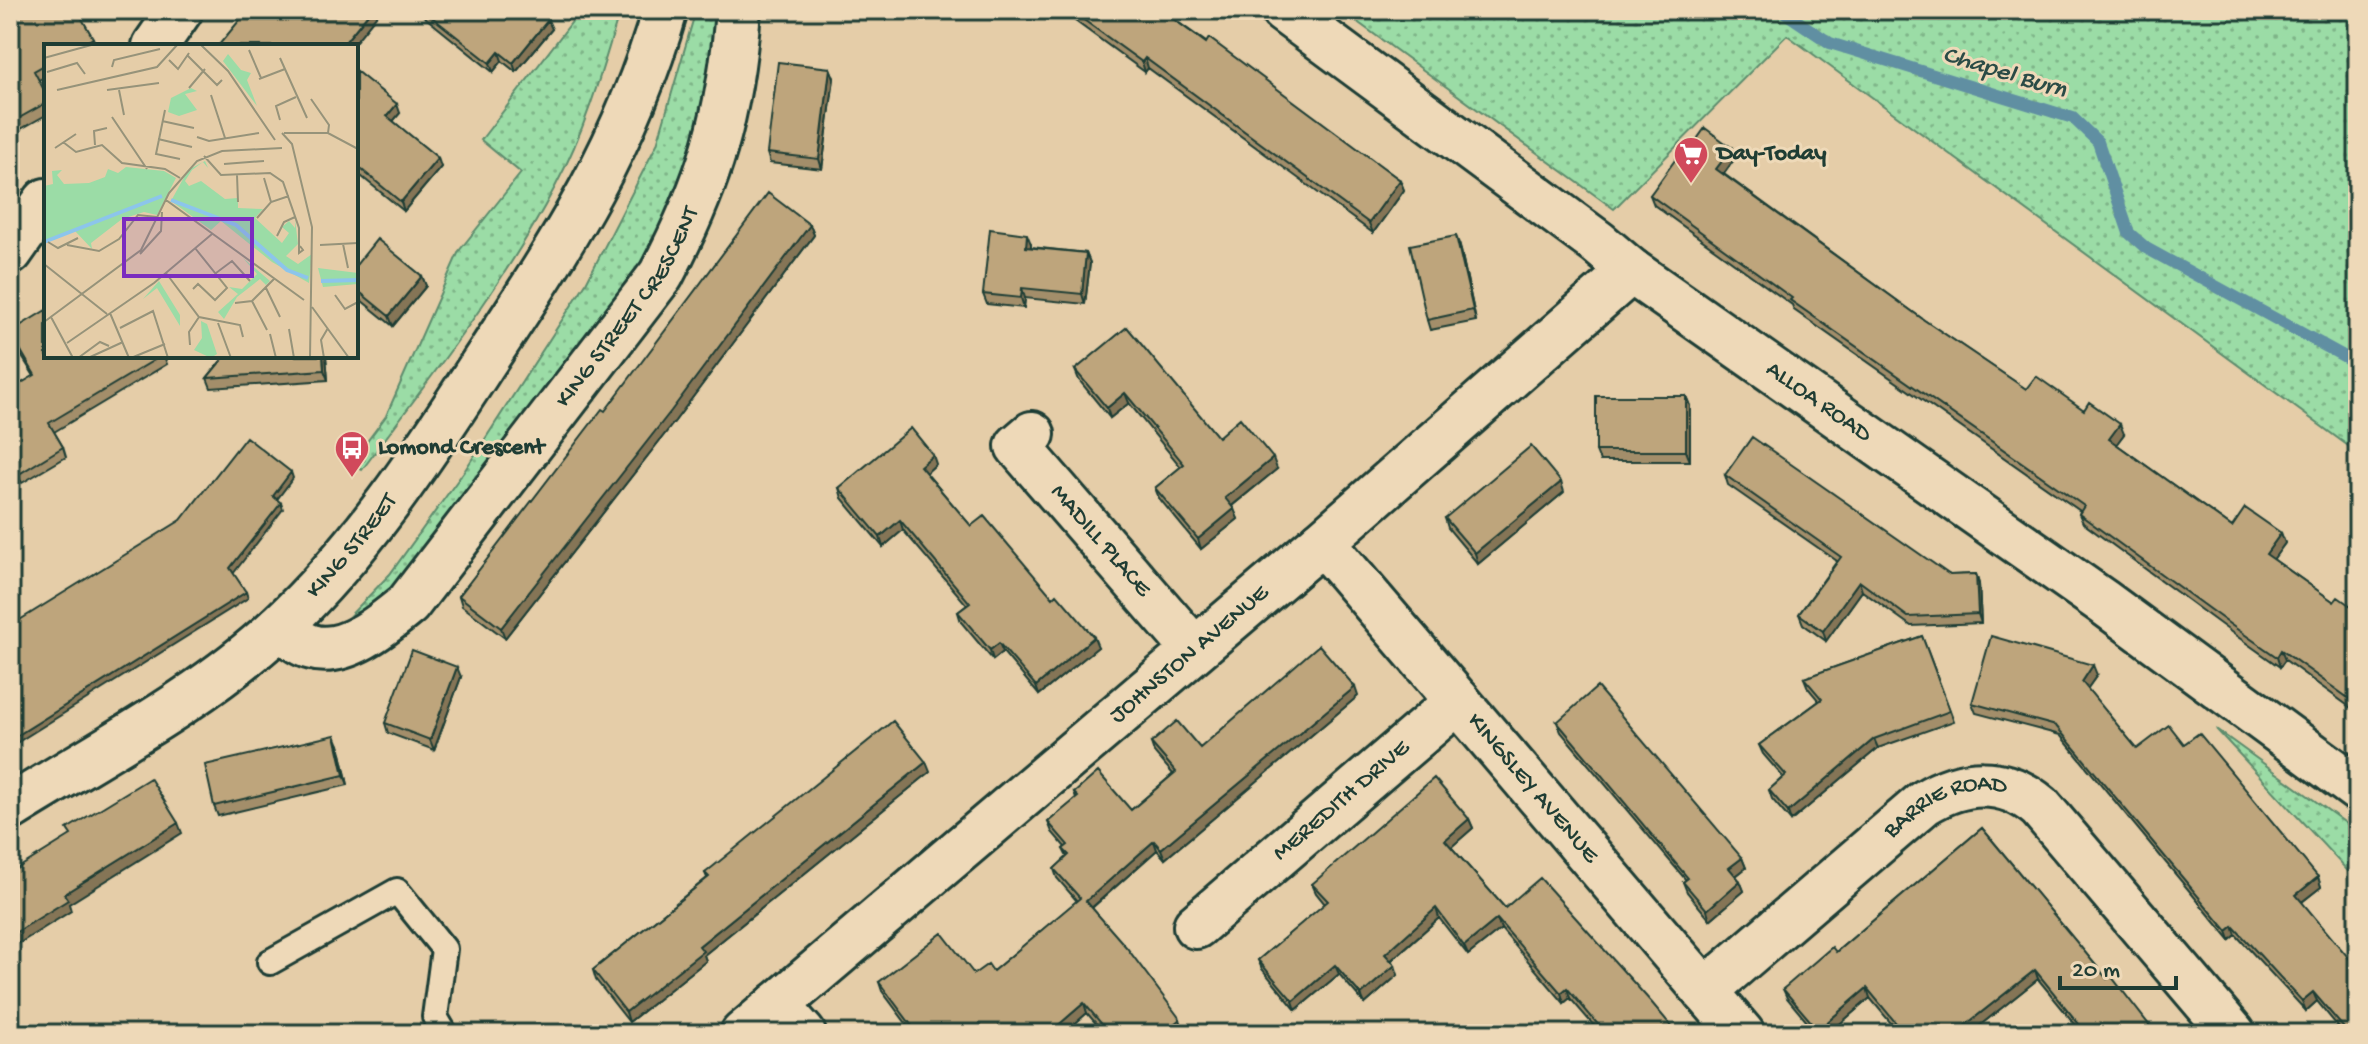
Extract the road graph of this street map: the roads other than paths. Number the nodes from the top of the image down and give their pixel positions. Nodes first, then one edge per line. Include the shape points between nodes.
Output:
1 (180, 10) edge
2 (665, 10) edge
3 (738, 10) edge
4 (1283, 10) edge
5 (156, 44) edge
6 (44, 204) edge
7 (10, 252) edge
8 (1631, 271) junction
9 (1032, 434) dead end
10 (1322, 542) junction
11 (279, 627) junction
12 (1193, 648) junction
13 (1458, 701) junction
14 (2358, 789) edge
15 (10, 808) edge
16 (1223, 917) dead end
17 (270, 962) dead end
18 (1705, 991) junction
19 (790, 1020) edge
20 (445, 1034) edge
21 (743, 1034) edge
22 (1742, 1034) edge
23 (2233, 1034) edge

1 - 5 street
2 - 11 street, KING STREET via 637,98 579,216 414,469 324,582
3 - 11 street, KING STREET CRESCENT via 717,151 693,215 661,275 408,604 381,626 345,644 315,649
4 - 8 street, ALLOA ROAD
6 - 7 street
8 - 10 street, JOHNSTON AVENUE
8 - 14 street, ALLOA ROAD via 2102,601
9 - 12 street, MADILL PLACE via 1018,446
10 - 12 street, JOHNSTON AVENUE
10 - 13 street, KINGSLEY AVENUE
11 - 15 street, KING STREET via 220,675
12 - 19 street, JOHNSTON AVENUE
13 - 16 street, MEREDITH DRIVE
13 - 18 street, KINGSLEY AVENUE
17 - 20 lane via 397,891 444,949 435,1017
18 - 22 street, KINGSLEY AVENUE
18 - 23 street, BARRIE ROAD via 1924,803 1970,783 1997,785 2023,792 2040,807
19 - 21 street, JOHNSTON AVENUE

